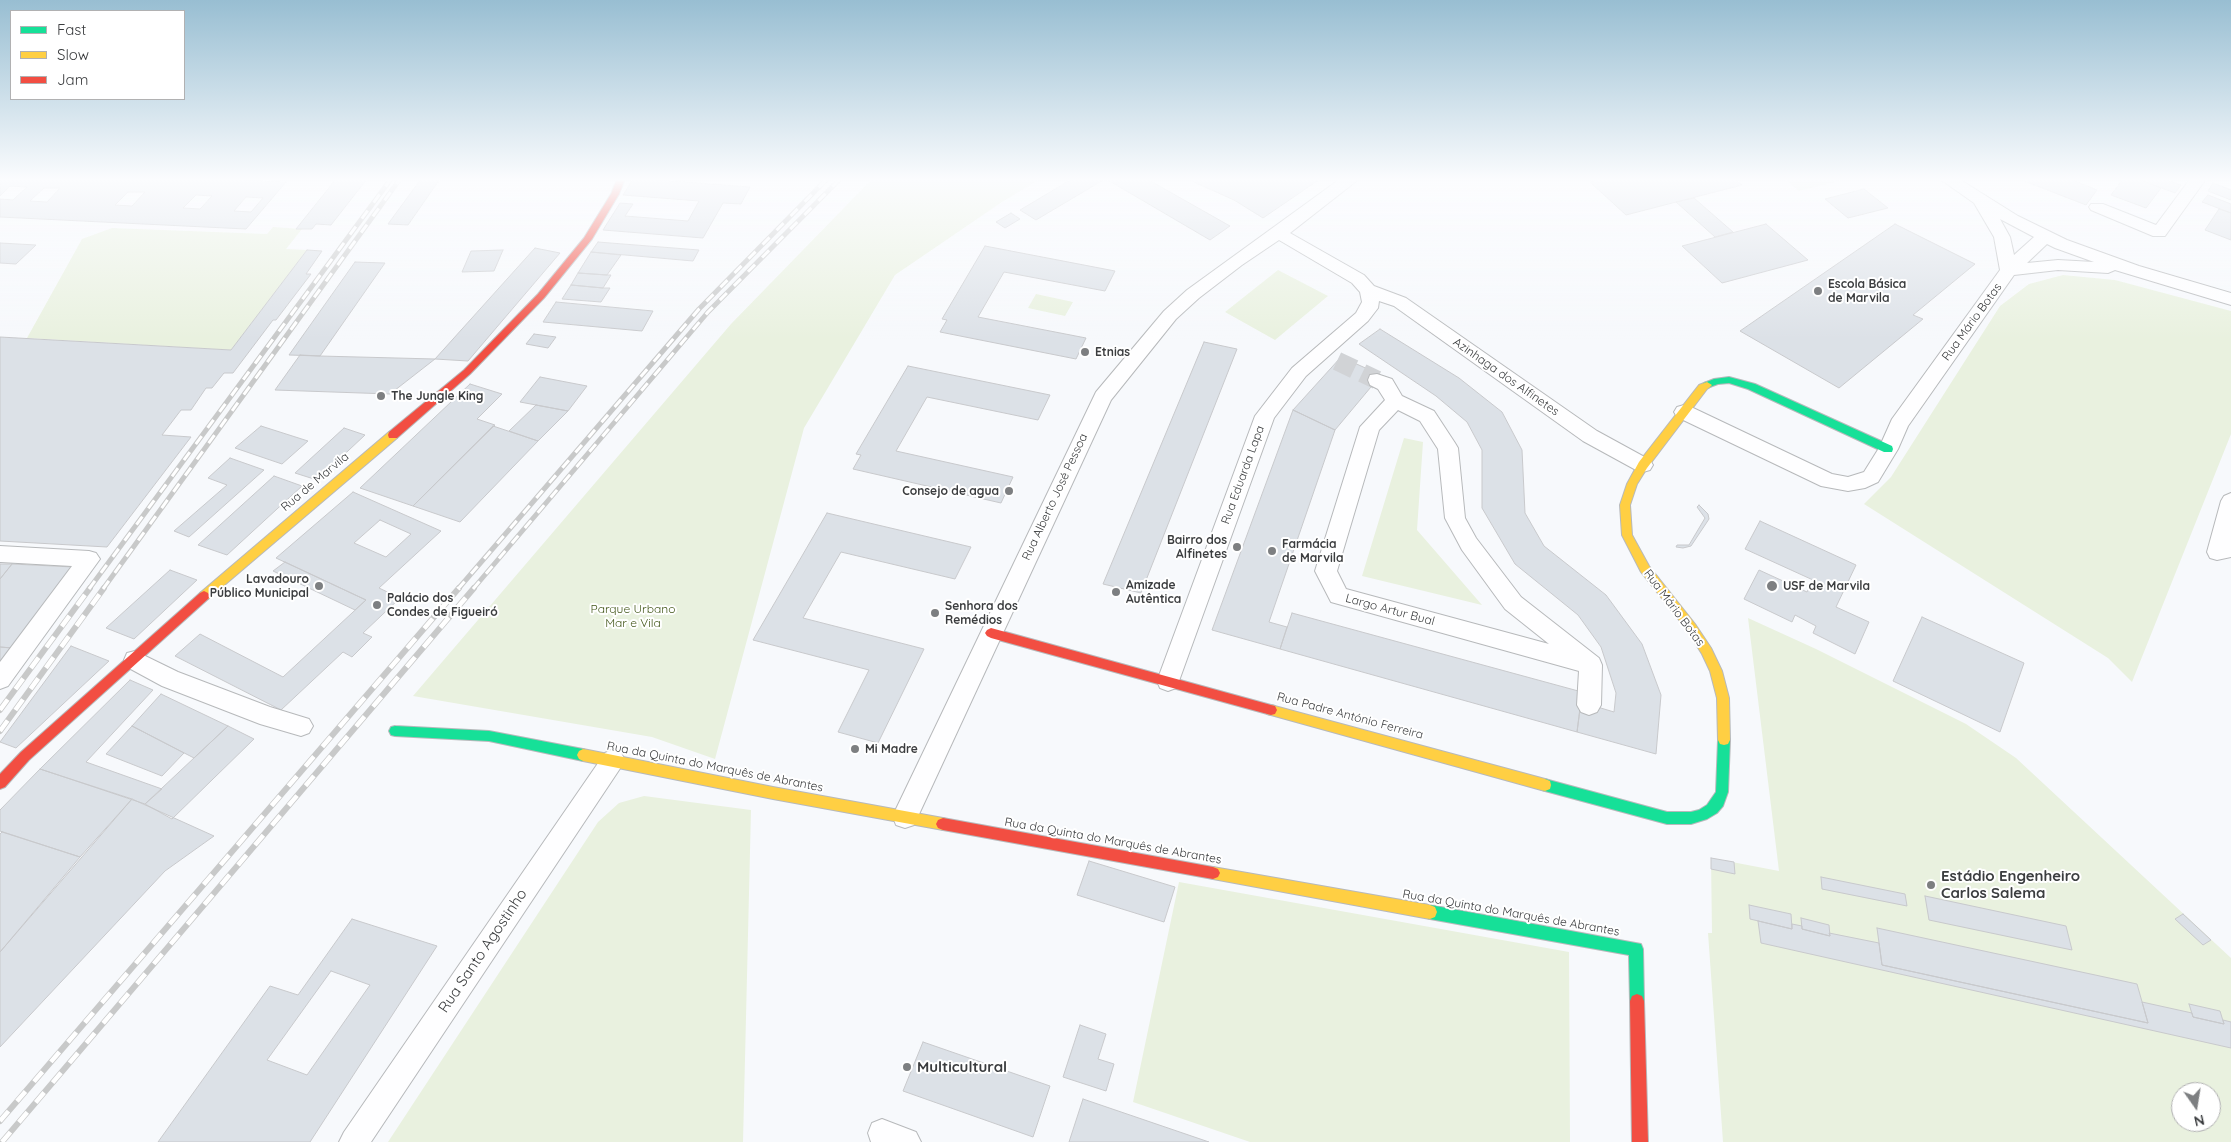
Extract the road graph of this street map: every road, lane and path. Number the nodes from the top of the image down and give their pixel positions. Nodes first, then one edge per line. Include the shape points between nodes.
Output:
1 (592, 232) edge
2 (2000, 232) edge
3 (2038, 232) edge
4 (1279, 233) joint
5 (2045, 236) junction
6 (2009, 270) junction
7 (2133, 270) junction
8 (1368, 290) junction
9 (2231, 300) edge
10 (1377, 380) tunnel mouth
11 (1395, 401) junction
12 (1684, 412) junction
13 (1888, 449) junction
14 (1643, 465) junction
15 (2231, 501) edge
16 (2231, 548) edge
17 (0, 554) edge
18 (990, 633) junction
19 (135, 660) junction
20 (1591, 665) junction
21 (0, 679) edge
22 (1168, 681) junction
23 (1589, 705) dead end
24 (300, 726) dead end
25 (394, 731) dead end
26 (613, 760) junction
27 (0, 784) edge
28 (1702, 815) joint
29 (905, 817) junction
30 (354, 1142) edge
31 (1640, 1142) edge

1 - 19 street, Rua de Marvila via 541,296 467,372 203,597
2 - 6 street, Rua Mário Botas
3 - 5 street
4 - 8 street via 1358,279
4 - 18 street, Rua Alberto José Pessoa via 1236,261 1170,315 1103,397
5 - 6 street, Rua Mário Botas
5 - 7 street
6 - 7 street, Rua Mário Botas via 2058,265
6 - 13 street, Rua Mário Botas via 1899,424
7 - 9 street
8 - 14 street, Azinhaga dos Alfinetes via 1400,302 1590,436
8 - 22 street, Rua Eduarda Lapa via 1371,302 1362,317 1329,357 1299,372 1265,416
10 - 11 street via 1385,384
11 - 20 street via 1427,416 1448,448 1455,518 1469,544 1512,604
11 - 20 street, Largo Artur Bual via 1370,427 1326,571 1339,596
12 - 13 street, Rua Mário Botas via 1703,387 1710,383 1722,380 1741,382
12 - 13 street, Rua Mário Botas via 1828,481 1841,484 1856,484 1871,477
12 - 14 street, Rua Mário Botas
14 - 28 street, Rua Mário Botas via 1627,494 1627,535 1645,569 1707,651 1723,698 1722,792 1712,809
15 - 16 street via 2217,552
17 - 21 street via 89,559
18 - 22 street, Rua Padre António Ferreira
18 - 29 street, Rua Alberto José Pessoa
19 - 24 street via 170,679
19 - 27 street, Rua de Marvila via 25,756
20 - 23 street
22 - 28 street, Rua Padre António Ferreira via 1667,818
25 - 26 street, Rua da Quinta do Marquês de Abrantes via 489,736
26 - 29 street, Rua da Quinta do Marquês de Abrantes
26 - 30 street, Rua Santo Agostinho
29 - 31 street, Rua da Quinta do Marquês de Abrantes via 1636,949

